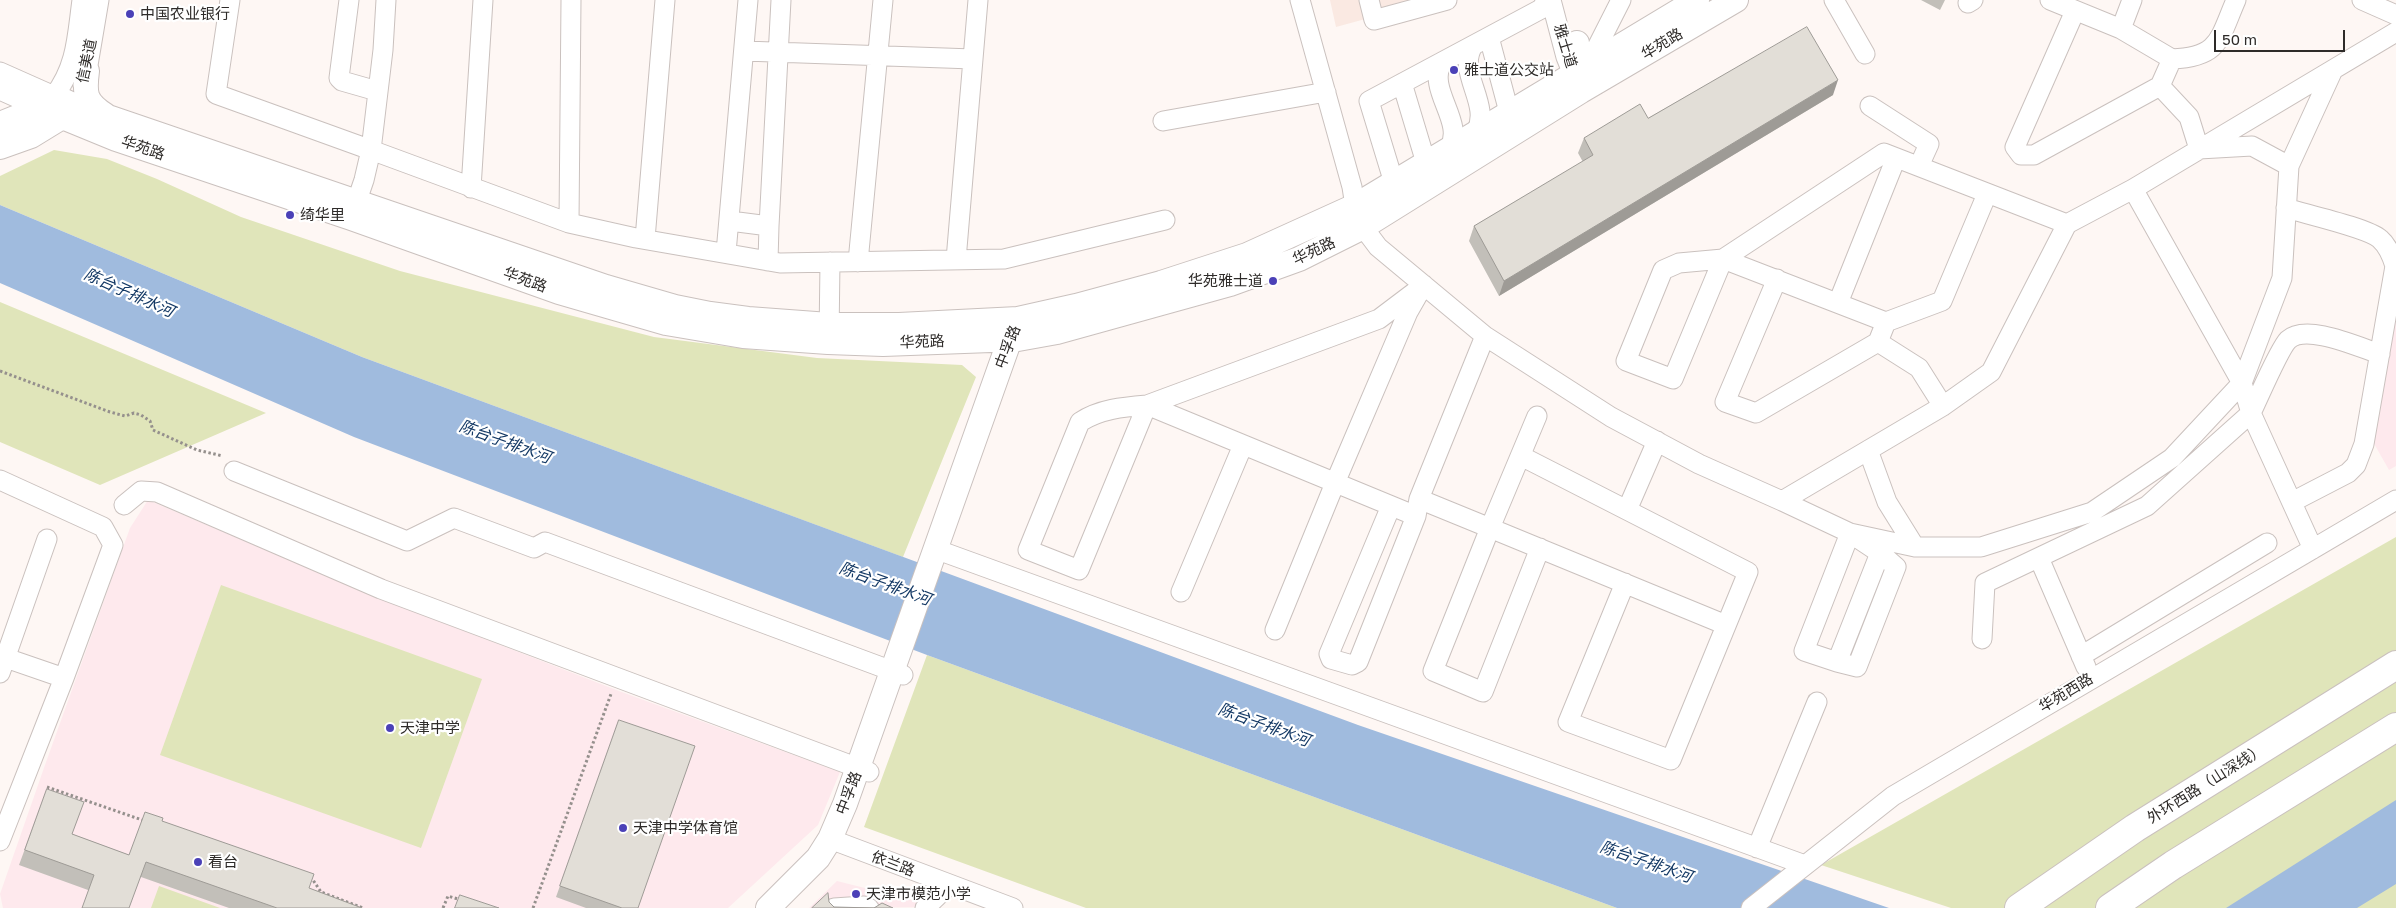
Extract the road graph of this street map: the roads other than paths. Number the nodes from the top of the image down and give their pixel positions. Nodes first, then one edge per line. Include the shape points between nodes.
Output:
1 (82, 0) edge
2 (98, 0) edge
3 (230, 0) edge
4 (349, 0) edge
5 (386, 0) edge
6 (483, 0) edge
7 (571, 0) edge
8 (665, 0) edge
9 (748, 0) edge
10 (781, 0) edge
11 (883, 0) edge
12 (978, 0) edge
13 (1300, 0) edge
14 (1369, 0) edge
15 (1447, 0) edge
16 (1620, 0) edge
17 (1697, 0) edge
18 (1736, 0) edge
19 (1834, 0) edge
20 (2050, 0) edge
21 (2132, 0) edge
22 (2236, 0) edge
23 (2362, 0) edge
24 (1554, 5) edge
25 (2075, 11) junction
26 (2396, 15) edge
27 (2121, 29) junction
28 (2394, 38) edge
29 (1481, 41) junction
30 (1571, 47) junction
31 (744, 51) junction
32 (778, 52) junction
33 (1865, 54) dead end
34 (877, 56) junction
35 (973, 59) junction
36 (2172, 59) junction
37 (1442, 62) junction
38 (2333, 70) junction
39 (88, 71) junction
40 (0, 72) edge
41 (1582, 78) junction
42 (1402, 83) junction
43 (2160, 86) junction
44 (0, 90) edge
45 (377, 91) junction
46 (1326, 92) junction
47 (1550, 100) junction
48 (57, 106) junction
49 (1870, 106) dead end
50 (1510, 112) junction
51 (105, 115) junction
52 (1163, 122) dead end
53 (0, 124) edge
54 (1476, 132) junction
55 (0, 147) edge
56 (1449, 149) junction
57 (2199, 149) junction
58 (371, 150) junction
59 (1896, 158) junction
60 (1426, 163) junction
61 (1919, 166) junction
62 (2289, 166) junction
63 (1394, 183) junction
64 (470, 188) junction
65 (2133, 189) junction
66 (1987, 194) junction
67 (2286, 208) junction
68 (353, 210) junction
69 (1359, 216) junction
70 (1165, 220) dead end
71 (730, 221) junction
72 (569, 223) junction
73 (2067, 224) junction
74 (769, 226) junction
75 (645, 239) junction
76 (726, 253) junction
77 (1723, 259) junction
78 (956, 260) junction
79 (768, 261) junction
80 (830, 262) junction
81 (858, 262) junction
82 (1776, 279) junction
83 (1424, 285) junction
84 (1838, 303) junction
85 (1057, 321) junction
86 (1886, 322) junction
87 (829, 334) junction
88 (1017, 336) junction
89 (1484, 336) junction
90 (1878, 342) junction
91 (2380, 354) junction
92 (1006, 369) junction
93 (2242, 383) junction
94 (1147, 405) junction
95 (1943, 406) junction
96 (2251, 413) junction
97 (1537, 416) dead end
98 (1657, 441) junction
99 (1243, 445) junction
100 (1868, 450) junction
101 (1521, 456) junction
102 (234, 470) road end
103 (0, 480) edge
104 (1335, 483) junction
105 (2396, 500) edge
106 (1782, 501) junction
107 (2292, 502) junction
108 (124, 505) dead end
109 (1391, 506) junction
110 (1418, 508) junction
111 (1627, 510) junction
112 (1490, 528) junction
113 (1850, 533) junction
114 (47, 539) dead end
115 (2268, 543) dead end
116 (1915, 547) junction
117 (1540, 548) junction
118 (2314, 548) junction
119 (940, 555) junction
120 (2039, 558) junction
121 (1625, 583) junction
122 (1180, 592) dead end
123 (1726, 624) junction
124 (1276, 630) dead end
125 (1982, 639) dead end
126 (2081, 656) junction
127 (2, 662) edge
128 (2396, 664) edge
129 (900, 667) junction
130 (2092, 677) junction
131 (64, 678) junction
132 (1817, 702) dead end
133 (2396, 727) edge
134 (864, 770) junction
135 (0, 841) edge
136 (835, 841) junction
137 (1758, 848) junction
138 (1802, 868) junction
139 (949, 886) junction
140 (986, 904) edge
141 (768, 908) edge
142 (784, 908) edge
143 (834, 908) edge
144 (869, 908) edge
145 (925, 908) edge
146 (1013, 908) edge
147 (1751, 908) edge
148 (2019, 908) edge
149 (2110, 908) edge

1 - 48 street, 信美道 via 74,62
2 - 39 street, 信美道
3 - 58 street via 216,94
4 - 45 street via 339,78
5 - 45 street
6 - 64 street
7 - 72 street
8 - 75 street
9 - 31 street
10 - 32 street
11 - 34 street
12 - 35 street
13 - 46 street
14 - 15 street via 1374,20
16 - 41 street
17 - 41 main road, 华苑路
18 - 41 main road, 华苑路
19 - 33 street
20 - 25 street
21 - 27 street
22 - 36 street via 2217,42 2208,52 2192,58
23 - 26 street
24 - 29 street
24 - 30 street, 雅士道
25 - 27 street
25 - 43 street via 2015,147 2021,155 2034,155
27 - 36 street
28 - 38 street
29 - 37 street
29 - 50 street
29 - 54 street via 1469,53 1469,68 1482,115
30 - 41 main road
30 - 47 street
31 - 32 street
31 - 71 street
32 - 34 street
32 - 74 street
34 - 35 street
34 - 81 street
35 - 78 street
36 - 43 street
37 - 42 street
37 - 56 street via 1437,75 1453,130
38 - 57 street
38 - 62 street
39 - 48 street, 信美道 via 81,90
39 - 51 main road via 86,95 94,108
40 - 48 street
41 - 47 main road, 华苑路
42 - 60 street
42 - 63 street via 1369,101
43 - 57 street via 2189,117
44 - 48 street
45 - 58 street
46 - 52 street
46 - 69 street
47 - 50 main road, 华苑路
47 - 69 main road, 华苑路
48 - 51 main road, 华苑路
48 - 53 main road
48 - 55 main road via 31,136
48 - 68 main road, 华苑路 via 116,139
49 - 61 street via 1929,144
50 - 54 main road, 华苑路
51 - 68 main road, 华苑路
54 - 56 main road, 华苑路
56 - 60 main road, 华苑路
57 - 62 street via 2252,146
57 - 65 street
58 - 64 street
58 - 68 street
59 - 61 street
59 - 77 street via 1884,153
59 - 84 street
60 - 63 main road, 华苑路
61 - 66 street
62 - 67 street
63 - 69 main road, 华苑路
64 - 72 street
65 - 73 street
65 - 93 street
66 - 73 street
66 - 86 street via 1942,301
67 - 91 street via 2366,232 2380,238 2391,252 2395,266
67 - 93 street via 2282,278
68 - 87 main road, 华苑路 via 676,308
69 - 83 street via 1378,247
69 - 85 main road, 华苑路 via 1299,259 1230,284
70 - 78 street via 1004,259
71 - 74 street
71 - 76 street
72 - 75 street
73 - 95 street via 1991,372
74 - 79 street
75 - 76 street
76 - 79 street
77 - 77 street via 1679,263 1663,270 1626,361 1673,379
77 - 82 street
78 - 81 street
79 - 80 street
80 - 81 street
80 - 87 street
82 - 84 street
82 - 90 street via 1725,402 1756,413
83 - 89 street
83 - 94 street via 1379,319
83 - 104 street via 1408,312
84 - 86 street
85 - 88 main road, 华苑路
85 - 92 main road
86 - 90 street
87 - 88 main road, 华苑路 via 884,344
87 - 88 main road, 华苑路 via 961,322
88 - 92 main road, 中孚路
89 - 98 street via 1611,417
89 - 110 street
90 - 95 street via 1919,368
91 - 96 street via 2318,334 2299,333 2287,341
91 - 107 street via 2364,444 2356,465 2348,473
92 - 119 main road, 中孚路
93 - 96 street
93 - 116 street via 2172,458 2092,512 1981,547
94 - 94 street via 1116,407 1080,422 1028,550 1079,570
94 - 99 street
95 - 100 street
96 - 107 street
96 - 120 street via 2147,506
97 - 101 street
98 - 106 street via 1699,464
98 - 111 street
99 - 104 street
99 - 122 street
100 - 106 street
100 - 116 street via 1887,502
101 - 111 street
101 - 112 street
102 - 129 street via 407,541 454,518 534,548 544,542
103 - 131 street via 103,527 112,545
104 - 109 street
104 - 124 street
105 - 118 street, 华苑西路
106 - 113 street
107 - 118 street
108 - 134 street via 141,491 157,492 381,590
109 - 110 street
109 - 110 street via 1329,654 1331,659 1352,665 1358,662
110 - 112 street
111 - 123 street via 1748,572
112 - 117 street
112 - 117 street via 1433,671 1483,692
113 - 113 street via 1804,651 1837,662 1880,553
113 - 116 street
114 - 127 street
115 - 126 street
117 - 121 street
118 - 130 street, 华苑西路
119 - 129 main road, 中孚路
119 - 137 street
120 - 125 street via 1985,583
120 - 126 street
121 - 123 street
121 - 123 street via 1568,722 1671,760
126 - 130 street
127 - 131 street
128 - 148 highway, 外环西路（山深线） via 2135,828
129 - 134 main road, 中孚路
130 - 138 street, 华苑西路 via 1893,796
131 - 135 street
132 - 137 street
133 - 149 highway via 2173,865
134 - 136 main road, 中孚路 via 853,817
136 - 139 street, 依兰路
136 - 141 main road, 中孚路
136 - 142 main road, 中孚路 via 827,865
137 - 138 street
138 - 147 street, 华苑西路
139 - 140 street, 依兰路
139 - 145 street
140 - 146 street, 依兰路
143 - 144 street

